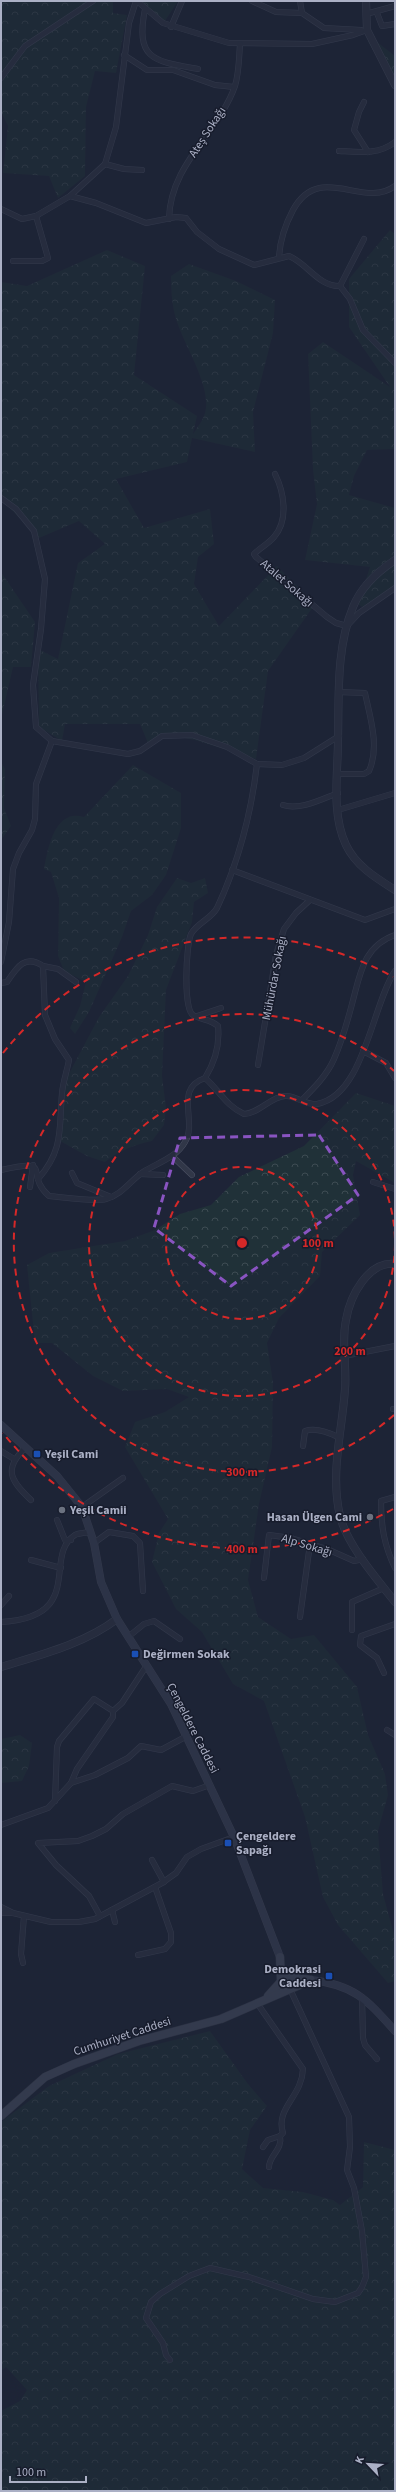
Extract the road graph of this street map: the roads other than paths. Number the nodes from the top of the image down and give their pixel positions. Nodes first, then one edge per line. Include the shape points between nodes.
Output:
1 (93, 1) edge
2 (136, 1) edge
3 (182, 1) edge
4 (252, 1) edge
5 (300, 1) edge
6 (366, 1) edge
7 (395, 6) edge
8 (145, 9) junction
9 (377, 13) junction
10 (302, 14) junction
11 (366, 14) junction
12 (395, 24) edge
13 (171, 27) junction
14 (365, 30) junction
15 (240, 44) junction
16 (124, 55) junction
17 (198, 69) dead end
18 (1, 78) edge
19 (395, 84) edge
20 (234, 87) junction
21 (364, 102) dead end
22 (395, 142) edge
23 (339, 151) dead end
24 (368, 152) junction
25 (106, 164) junction
26 (142, 170) dead end
27 (395, 186) edge
28 (70, 196) junction
29 (1, 209) edge
30 (36, 216) junction
31 (169, 219) junction
32 (364, 240) dead end
33 (279, 257) junction
34 (13, 261) dead end
35 (340, 286) junction
36 (395, 363) edge
37 (275, 474) dead end
38 (1, 498) edge
39 (395, 560) edge
40 (395, 588) edge
41 (348, 626) junction
42 (338, 692) junction
43 (338, 736) junction
44 (52, 741) junction
45 (257, 764) junction
46 (338, 774) junction
47 (338, 793) junction
48 (395, 793) edge
49 (283, 805) dead end
50 (338, 810) junction
51 (232, 870) junction
52 (395, 890) edge
53 (310, 900) junction
54 (395, 909) edge
55 (395, 935) edge
56 (1, 962) edge
57 (43, 966) junction
58 (395, 971) edge
59 (76, 982) dead end
60 (1, 983) edge
61 (221, 1008) dead end
62 (196, 1016) junction
63 (363, 1051) junction
64 (258, 1066) dead end
65 (205, 1078) junction
66 (395, 1078) edge
67 (302, 1100) junction
68 (172, 1156) junction
69 (33, 1165) junction
70 (1, 1170) edge
71 (72, 1173) dead end
72 (140, 1174) junction
73 (163, 1175) dead end
74 (192, 1175) dead end
75 (38, 1180) junction
76 (373, 1182) dead end
77 (30, 1187) dead end
78 (395, 1189) edge
79 (110, 1197) junction
80 (395, 1264) edge
81 (395, 1346) edge
82 (344, 1356) junction
83 (1, 1425) edge
84 (338, 1436) junction
85 (303, 1446) dead end
86 (26, 1447) junction
87 (1, 1451) edge
88 (14, 1459) junction
89 (123, 1478) dead end
90 (395, 1496) edge
91 (31, 1500) dead end
92 (82, 1507) junction
93 (57, 1520) dead end
94 (90, 1532) junction
95 (71, 1540) junction
96 (94, 1543) junction
97 (310, 1544) junction
98 (364, 1559) junction
99 (31, 1560) dead end
100 (60, 1568) junction
101 (395, 1568) edge
102 (264, 1578) dead end
103 (384, 1588) junction
104 (143, 1591) dead end
105 (9, 1596) dead end
106 (395, 1602) edge
107 (1, 1605) edge
108 (300, 1617) dead end
109 (117, 1620) junction
110 (1, 1622) edge
111 (395, 1624) edge
112 (352, 1630) dead end
113 (128, 1637) junction
114 (180, 1639) dead end
115 (147, 1665) junction
116 (1, 1667) edge
117 (384, 1673) dead end
118 (113, 1711) junction
119 (387, 1730) dead end
120 (395, 1735) edge
121 (187, 1736) junction
122 (70, 1784) junction
123 (210, 1785) junction
124 (55, 1801) junction
125 (1, 1825) edge
126 (234, 1837) junction
127 (152, 1860) dead end
128 (164, 1882) junction
129 (155, 1887) junction
130 (1, 1907) edge
131 (112, 1910) junction
132 (13, 1913) junction
133 (1, 1914) edge
134 (24, 1916) junction
135 (100, 1916) junction
136 (115, 1922) dead end
137 (138, 1955) dead end
138 (280, 1957) junction
139 (23, 1963) dead end
140 (292, 1978) junction
141 (281, 1980) junction
142 (311, 1980) junction
143 (290, 1989) junction
144 (362, 1996) junction
145 (260, 2002) junction
146 (395, 2031) edge
147 (377, 2059) dead end
148 (1, 2116) edge
149 (280, 2136) junction
150 (263, 2147) dead end
151 (269, 2167) dead end
152 (170, 2360) dead end

1 - 18 street via 25,46
2 - 8 street
2 - 16 street via 129,23
3 - 13 street
4 - 10 street via 276,12
5 - 10 street
6 - 11 street
7 - 9 street
8 - 13 street
8 - 17 street via 141,29 142,40 152,56 163,63
9 - 11 street
9 - 12 street via 382,26
10 - 14 street via 324,28
11 - 14 street
13 - 15 street
14 - 15 street via 312,44
14 - 19 street
15 - 20 street, Ateş Sokağı
16 - 20 street via 147,70 173,70 215,86
16 - 25 street via 116,127
20 - 31 street, Ateş Sokağı via 184,168 170,204
21 - 24 street via 354,130
22 - 24 street via 380,150
23 - 24 street
25 - 26 street
25 - 28 street
27 - 33 street via 390,190 367,193 335,187 311,190 300,197 288,221 280,244
28 - 30 street
28 - 31 street via 96,203 146,223
29 - 30 street via 22,219
30 - 34 street via 48,258 42,261
31 - 33 street via 186,218 197,232 219,250 254,265
32 - 35 street
33 - 35 street via 289,256 296,259 318,279 329,285
35 - 36 street via 350,299 363,330
37 - 41 street, Atalet Sokağı via 283,494 281,519 274,537 254,554 327,617
38 - 44 street via 16,510 34,531 38,540 45,580 42,629 33,685 36,727
39 - 41 street via 362,591 353,606
40 - 41 street via 359,613
41 - 42 street
42 - 43 street
42 - 46 street via 365,692 374,739 369,771 364,774
43 - 45 street via 292,763 282,766
43 - 46 street
44 - 45 street via 128,754 140,751 162,736 192,735 227,747
44 - 56 street via 36,784 35,819 32,830 18,854 13,869 9,922
45 - 51 street via 248,825
46 - 47 street
47 - 49 street via 302,805
47 - 50 street
48 - 50 street
50 - 52 street via 346,845 370,875
51 - 53 street
51 - 62 street via 213,915 191,934 187,951 186,989 190,1011
53 - 54 street via 365,920
53 - 64 street, Mühürdar Sokağı via 284,929 276,955
55 - 67 street via 378,942 368,954 358,976 343,1037 333,1061
57 - 59 street via 58,969
57 - 60 street via 32,960 25,961 18,965 7,982
57 - 75 street via 45,1015 54,1039 69,1060 62,1092 62,1128 57,1152
58 - 63 street
61 - 62 street
62 - 65 street via 218,1026 214,1065
63 - 66 street via 386,1063
63 - 67 street via 355,1070 335,1095 326,1102 315,1104
65 - 67 street via 228,1104 244,1114 258,1110 279,1097
65 - 68 street via 196,1081 190,1089 187,1099 190,1123 185,1142
68 - 72 street
68 - 74 street
69 - 70 street
69 - 75 street
69 - 77 street
71 - 79 street via 77,1183
72 - 73 street
72 - 79 street
75 - 79 street via 41,1189 48,1196 98,1199
76 - 78 street
80 - 82 street via 384,1263 374,1268 363,1280 346,1319
81 - 82 street
82 - 84 street via 346,1388
83 - 86 main road, Çengeldere Caddesi
84 - 85 street via 324,1431 308,1430 305,1431
84 - 98 street via 336,1468 340,1516 347,1535
86 - 88 street
86 - 92 main road, Çengeldere Caddesi via 57,1476
87 - 88 street
88 - 91 street via 13,1479
89 - 92 street
90 - 101 street via 381,1501 381,1521 382,1536
92 - 94 main road, Çengeldere Caddesi
93 - 95 street via 65,1540
94 - 95 street via 75,1536
94 - 96 main road, Çengeldere Caddesi
95 - 100 street via 63,1550
96 - 104 street via 109,1532 133,1536 140,1543
96 - 109 main road, Çengeldere Caddesi via 102,1582
97 - 98 street, Alp Sokağı via 354,1561
97 - 102 street, Alp Sokağı via 269,1535
97 - 108 street
98 - 103 street
99 - 100 street
100 - 110 street via 58,1587 48,1606 28,1617
103 - 106 street
103 - 112 street via 352,1602
105 - 107 street
109 - 113 main road, Çengeldere Caddesi
109 - 116 street via 102,1631 39,1656
111 - 117 street via 371,1632 360,1639 360,1645 377,1658
113 - 114 street via 144,1624 154,1621
113 - 115 main road, Çengeldere Caddesi
115 - 118 street via 122,1703
115 - 121 main road, Çengeldere Caddesi
118 - 122 street via 113,1717 77,1769
118 - 124 street via 94,1699 59,1741
119 - 120 street
121 - 122 street via 161,1750 141,1746 128,1758 95,1775
121 - 123 main road, Çengeldere Caddesi
122 - 124 street
123 - 126 main road, Çengeldere Caddesi
123 - 135 street via 193,1791 172,1786 123,1814 106,1829 92,1836 78,1841 38,1843 56,1865 89,1896
124 - 125 street via 48,1808
126 - 128 street via 187,1856 176,1873
126 - 138 main road, Çengeldere Caddesi
127 - 128 street
128 - 129 street
129 - 131 street
129 - 137 street via 172,1942 165,1949
130 - 132 street
131 - 135 street
131 - 136 street
132 - 133 street
132 - 134 street
134 - 135 street via 58,1922 80,1922
134 - 139 street via 21,1954
138 - 140 main road
138 - 141 main road
140 - 141 main road via 286,1976
140 - 142 main road
140 - 143 main road via 294,1984
141 - 143 main road via 284,1988
141 - 145 main road
142 - 143 main road, Cumhuriyet Caddesi
142 - 144 main road via 333,1983
143 - 145 main road, Cumhuriyet Caddesi
143 - 152 street via 349,2117 350,2147 347,2170 358,2202 366,2276 358,2292 335,2302 313,2299 249,2277 210,2268 189,2276 151,2302 146,2318 163,2343
144 - 146 main road
144 - 147 street via 363,2038 365,2045
145 - 148 main road, Cumhuriyet Caddesi via 221,2019 139,2041 74,2064 45,2077
145 - 149 street via 303,2068 300,2087 281,2116 280,2125 283,2133
149 - 150 street via 268,2140
149 - 151 street via 281,2144

